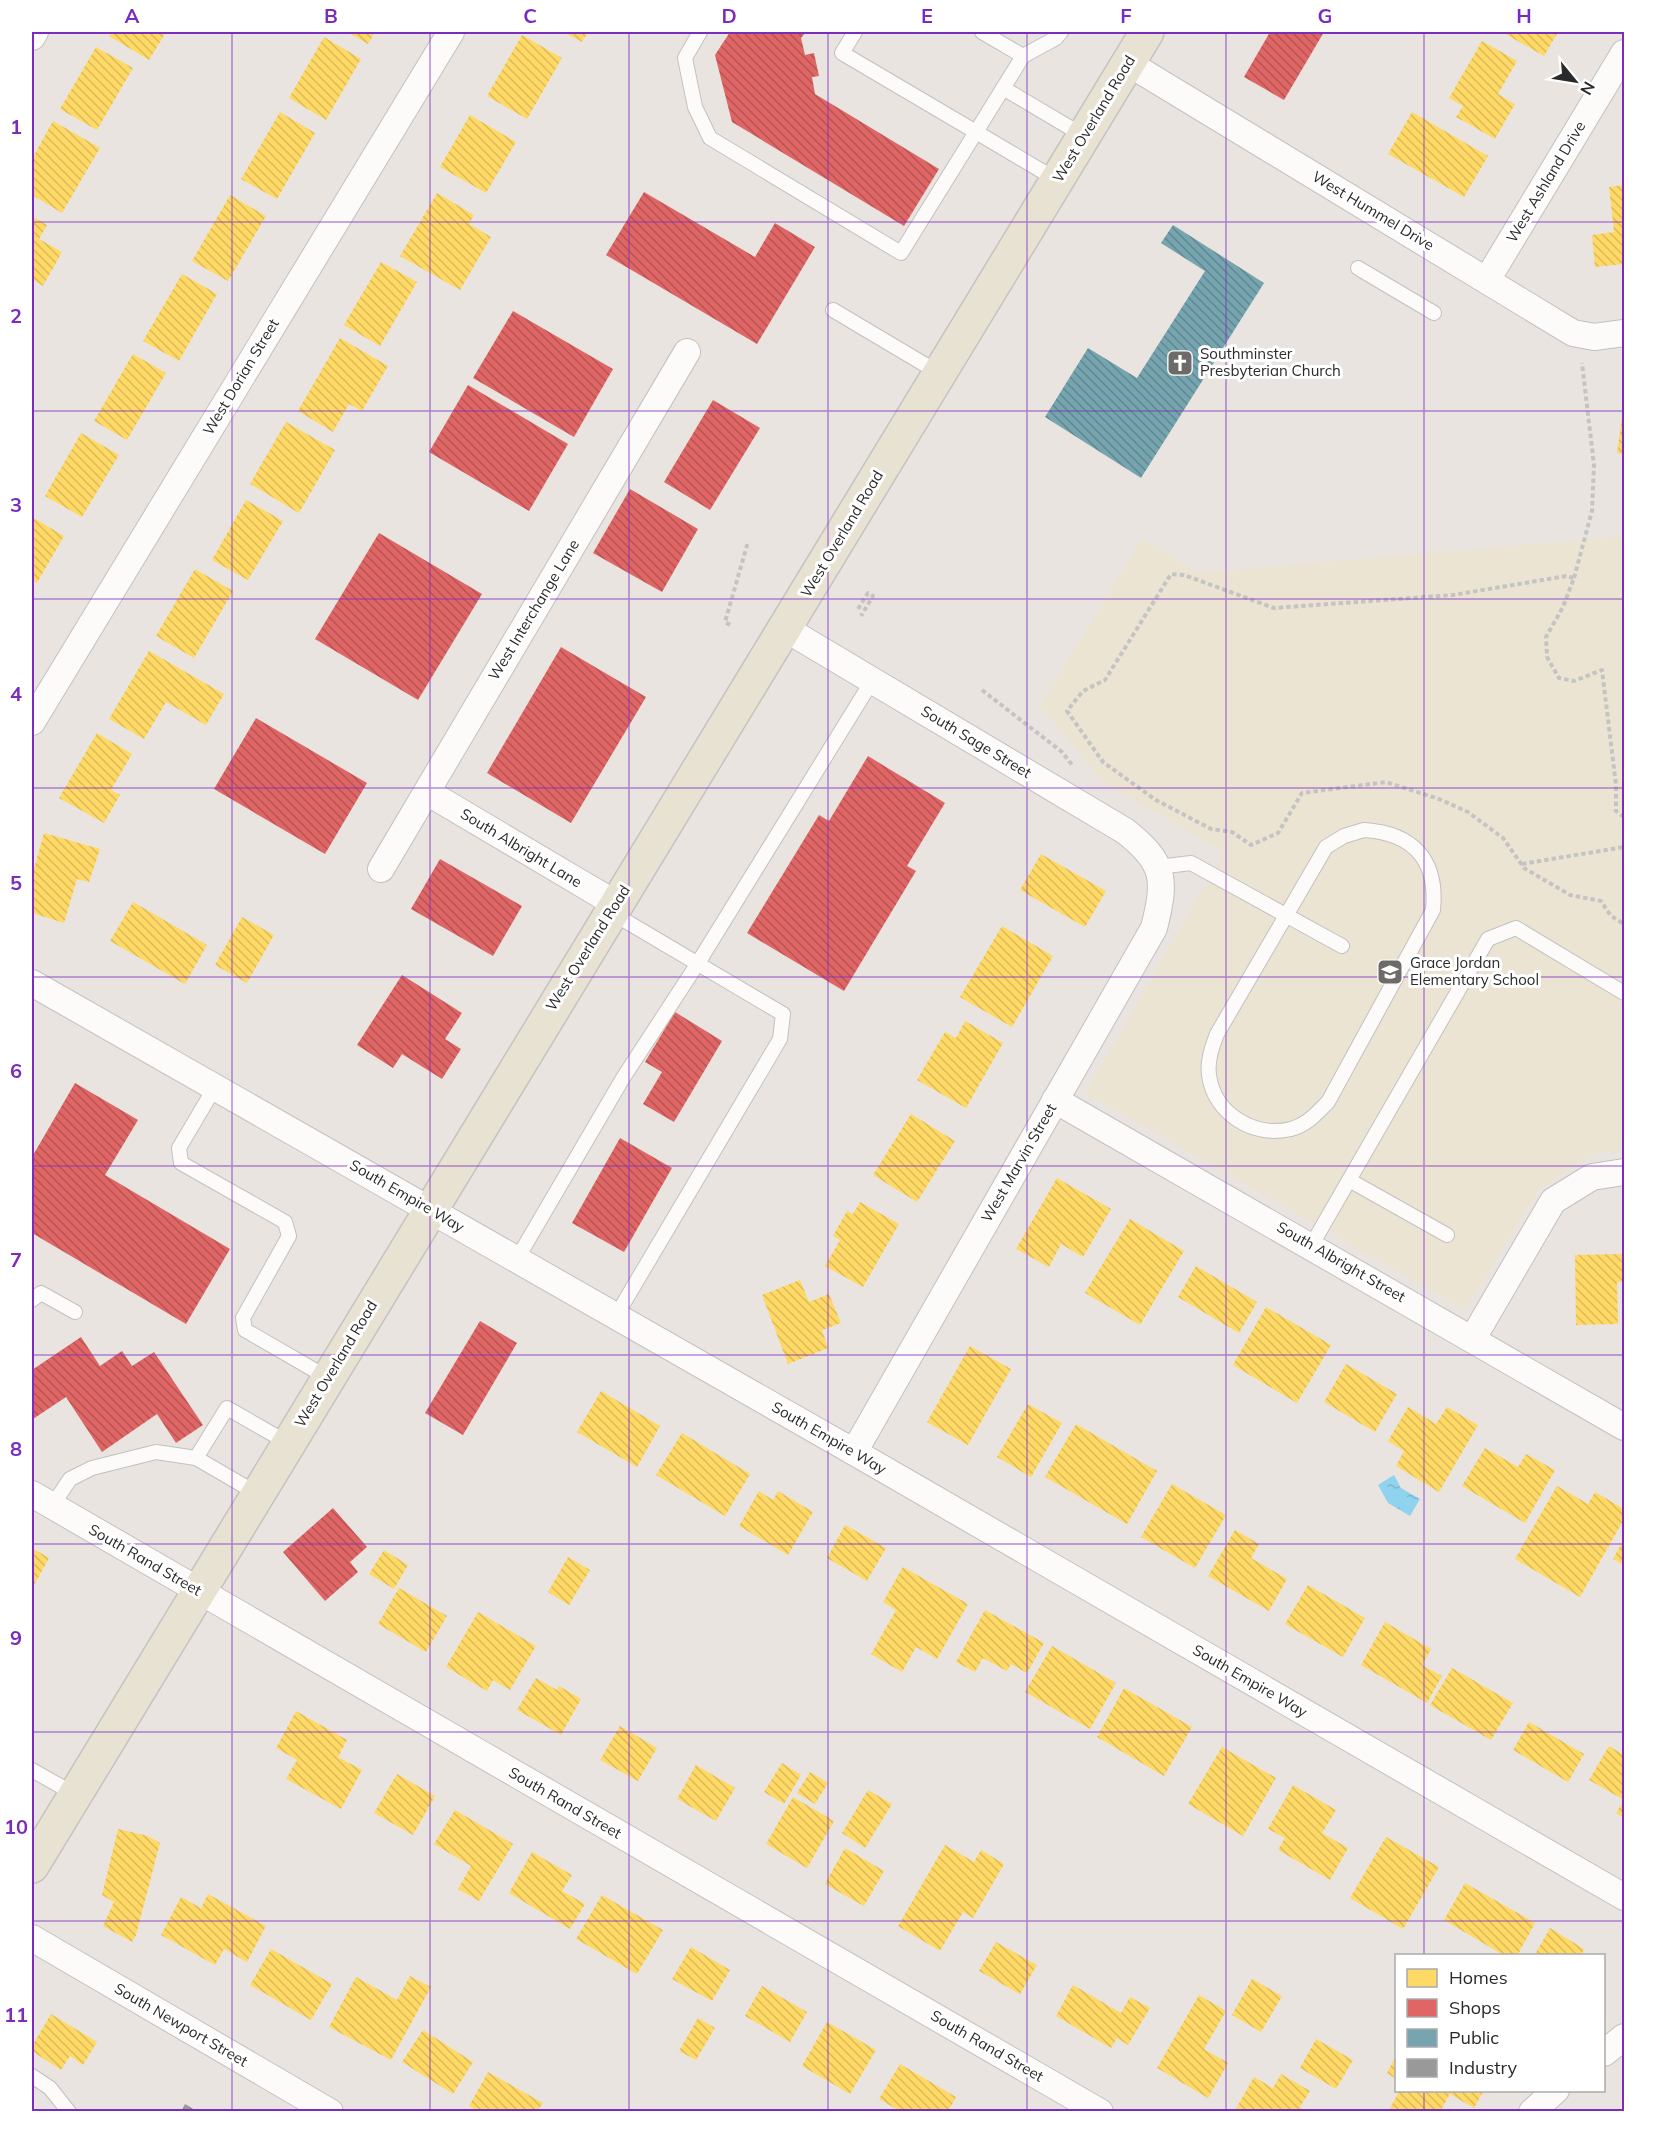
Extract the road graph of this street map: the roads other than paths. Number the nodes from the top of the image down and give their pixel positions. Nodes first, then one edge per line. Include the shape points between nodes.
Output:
1 (34, 32) edge
2 (451, 32) edge
3 (700, 32) edge
4 (855, 32) edge
5 (982, 32) edge
6 (1061, 32) edge
7 (1146, 32) edge
8 (32, 37) edge
9 (1624, 53) edge
10 (1023, 56) junction
11 (1128, 63) junction
12 (1003, 88) junction
13 (976, 132) junction
14 (1084, 136) junction
15 (1057, 180) junction
16 (1358, 268) dead end
17 (1487, 280) junction
18 (833, 310) dead end
19 (1434, 313) dead end
20 (1624, 333) edge
21 (687, 352) dead end
22 (940, 374) junction
23 (784, 628) junction
24 (872, 681) junction
25 (32, 722) edge
26 (427, 792) junction
27 (1158, 867) junction
28 (381, 869) dead end
29 (613, 908) junction
30 (1287, 915) junction
31 (1341, 946) dead end
32 (698, 963) junction
33 (32, 982) edge
34 (1624, 993) edge
35 (215, 1087) junction
36 (1055, 1100) junction
37 (1624, 1172) edge
38 (1349, 1180) junction
39 (429, 1209) junction
40 (1447, 1235) dead end
41 (1311, 1246) junction
42 (517, 1259) junction
43 (32, 1300) edge
44 (75, 1312) dead end
45 (616, 1316) junction
46 (1473, 1338) junction
47 (328, 1378) junction
48 (1624, 1427) edge
49 (288, 1443) junction
50 (854, 1452) junction
51 (196, 1458) junction
52 (258, 1494) junction
53 (42, 1500) edge
54 (199, 1592) junction
55 (32, 1770) edge
56 (76, 1795) junction
57 (32, 1866) edge
58 (1624, 1897) edge
59 (32, 1938) edge
60 (1624, 2037) edge
61 (1605, 2052) edge
62 (32, 2076) edge
63 (1555, 2092) edge
64 (69, 2112) edge
65 (330, 2112) edge
66 (1100, 2112) edge
67 (1532, 2112) edge

1 - 8 street
2 - 25 street, West Dorian Street
3 - 13 lane via 685,58 695,107 710,138 901,253
4 - 13 lane via 842,53
5 - 10 lane
6 - 10 lane
7 - 11 main road, West Overland Road
9 - 17 street, West Ashland Drive
10 - 12 lane
11 - 14 main road, West Overland Road
11 - 17 street, West Hummel Drive
12 - 13 lane
12 - 14 lane
13 - 15 lane
14 - 15 main road, West Overland Road
15 - 22 main road, West Overland Road
16 - 19 lane
17 - 20 street, West Hummel Drive via 1573,333 1594,337
18 - 22 lane
21 - 26 street, West Interchange Lane
22 - 23 main road, West Overland Road
23 - 24 street, South Sage Street
23 - 29 main road, West Overland Road
24 - 27 street, South Sage Street via 1125,831 1145,846
24 - 32 lane
26 - 28 street, West Interchange Lane
26 - 29 street, South Albright Lane
27 - 30 lane via 1191,863
27 - 36 street, West Marvin Street via 1162,895 1154,928
29 - 32 lane
29 - 39 main road, West Overland Road
30 - 30 lane via 1217,1034 1210,1054 1209,1075 1216,1096 1229,1114 1248,1126 1270,1131 1292,1128 1313,1118 1328,1102 1433,910 1435,890 1430,870 1419,852 1404,839 1384,831 1364,830 1326,847
30 - 31 lane
32 - 42 lane via 623,1078
32 - 45 lane via 783,1014 780,1039
33 - 35 street, South Empire Way
34 - 38 lane via 1516,928 1488,939
35 - 39 street, South Empire Way
35 - 47 lane via 179,1148 180,1163 285,1222 290,1236 243,1318 244,1330
36 - 41 street, South Albright Street
36 - 50 street, West Marvin Street
37 - 46 street via 1592,1177 1553,1201
38 - 40 lane
38 - 41 lane
39 - 42 street, South Empire Way
39 - 47 main road, West Overland Road
41 - 46 street, South Albright Street
42 - 45 street, South Empire Way
43 - 44 lane via 41,1293
45 - 50 street, South Empire Way
46 - 48 street, South Albright Street
47 - 49 main road, West Overland Road
49 - 51 lane via 227,1407
49 - 52 main road, West Overland Road
50 - 58 street, South Empire Way
51 - 52 lane
51 - 53 lane via 156,1452 92,1468
52 - 54 main road, West Overland Road
53 - 54 street, South Rand Street
54 - 56 main road, West Overland Road
54 - 66 street, South Rand Street
55 - 56 lane
56 - 57 main road, West Overland Road
59 - 65 street, South Newport Street
60 - 61 street
62 - 64 lane via 50,2088
63 - 67 street

